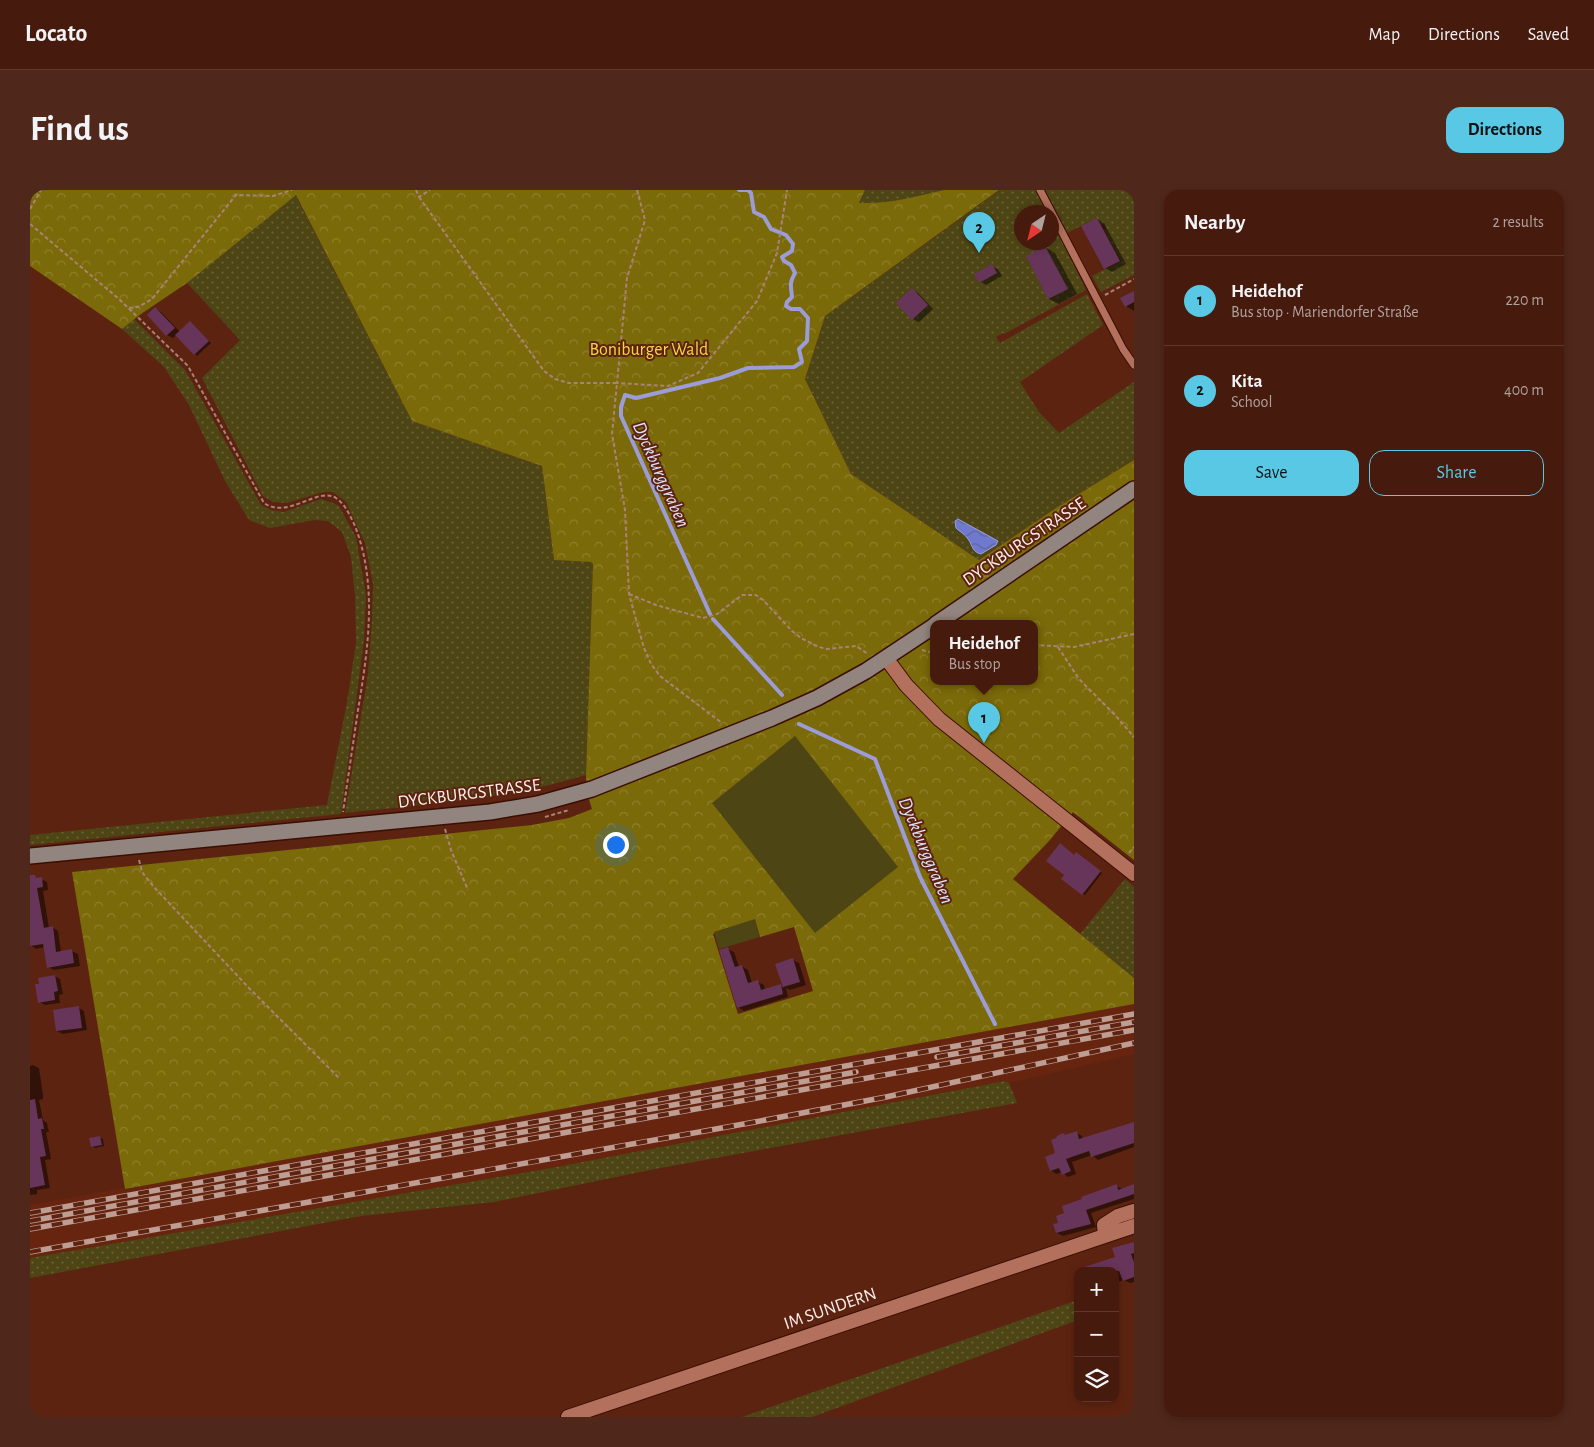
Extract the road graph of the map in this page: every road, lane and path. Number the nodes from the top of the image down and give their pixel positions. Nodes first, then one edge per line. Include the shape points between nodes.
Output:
1 (41, 190) edge
2 (292, 190) edge
3 (416, 190) edge
4 (430, 190) edge
5 (637, 190) edge
6 (787, 190) edge
7 (1040, 190) edge
8 (419, 197) junction
9 (30, 209) edge
10 (30, 224) edge
11 (1134, 280) edge
12 (1096, 299) junction
13 (129, 308) junction
14 (1134, 365) edge
15 (617, 383) junction
16 (1134, 489) edge
17 (629, 594) junction
18 (942, 620) edge
19 (930, 628) edge
20 (1134, 634) edge
21 (1038, 645) edge
22 (1058, 646) junction
23 (921, 649) dead end
24 (930, 652) edge
25 (878, 658) junction
26 (728, 727) dead end
27 (1134, 737) edge
28 (342, 818) dead end
29 (445, 827) dead end
30 (30, 856) edge
31 (138, 856) dead end
32 (1134, 874) edge
33 (468, 890) dead end
34 (339, 1078) dead end
35 (1134, 1211) edge
36 (1134, 1226) edge
37 (1105, 1235) junction
38 (568, 1417) edge

1 - 9 path
2 - 13 path via 273,196 236,195 152,299
3 - 8 path
4 - 8 path
5 - 15 path via 645,220 627,278
6 - 15 path via 777,253 757,301 698,374 668,386
7 - 12 lane
8 - 15 path via 544,372 569,383
10 - 13 path
11 - 12 path
12 - 14 lane
13 - 28 path via 188,366 264,503 281,508 333,496 350,515 366,567 369,614 366,659
15 - 17 path via 612,434 625,510
16 - 18 street, DYCKBURGSTRASSE
17 - 25 path via 703,618 717,614 742,595 756,595 801,638 819,647 856,646
17 - 26 path via 651,664 670,684
19 - 25 street, DYCKBURGSTRASSE
20 - 22 path via 1074,647
21 - 22 path
22 - 27 path via 1079,679
23 - 24 path
25 - 30 street, DYCKBURGSTRASSE via 833,690 772,718 605,784 552,801 490,812
25 - 32 street via 939,719
29 - 33 path
31 - 34 path via 142,872 153,886
35 - 37 street via 1104,1225
36 - 37 street, IM SUNDERN
37 - 38 street, IM SUNDERN

